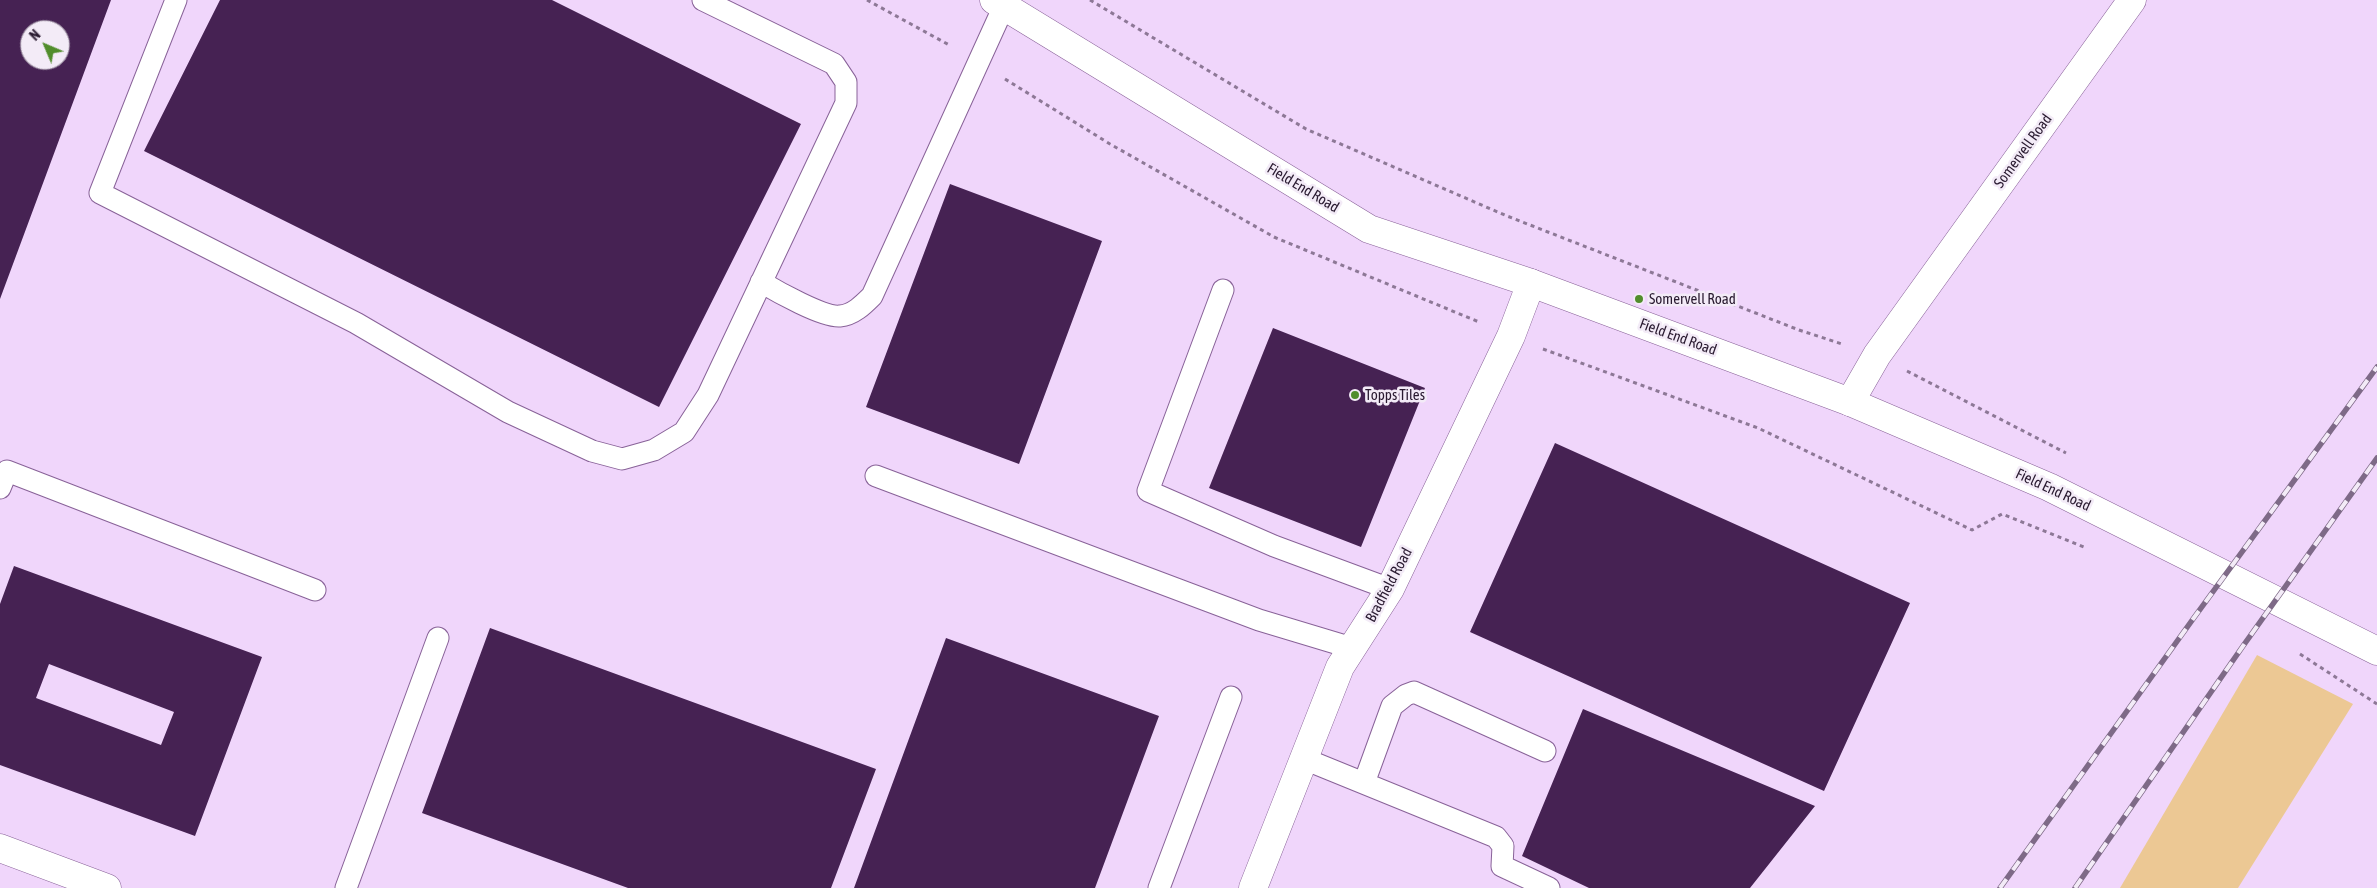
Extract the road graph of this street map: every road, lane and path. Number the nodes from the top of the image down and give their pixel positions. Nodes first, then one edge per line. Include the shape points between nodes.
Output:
1 (176, 0) edge
2 (703, 0) edge
3 (867, 0) edge
4 (1090, 0) edge
5 (2132, 0) edge
6 (999, 3) edge
7 (980, 63) junction
8 (760, 282) junction
9 (1531, 282) junction
10 (1223, 290) dead end
11 (1511, 336) junction
12 (1877, 355) junction
13 (1850, 402) junction
14 (2074, 457) dead end
15 (876, 476) dead end
16 (0, 488) edge
17 (2091, 550) dead end
18 (1390, 589) junction
19 (314, 590) dead end
20 (438, 638) dead end
21 (1352, 648) junction
22 (2292, 649) dead end
23 (2377, 651) edge
24 (1231, 698) dead end
25 (2377, 704) edge
26 (1545, 751) dead end
27 (1302, 758) junction
28 (1364, 783) junction
29 (0, 848) edge
30 (107, 888) edge
31 (346, 888) edge
32 (1159, 888) edge
33 (1253, 888) edge
34 (1549, 888) edge

1 - 8 lane via 100,193 356,323 508,412 592,451 622,458 654,450 684,432 708,396
2 - 8 lane via 834,64 846,82 846,102
3 - 7 path
4 - 12 path via 1306,129 1516,220 1799,330
5 - 12 street, Somervell Road
6 - 7 lane
6 - 9 street, Field End Road via 1369,229
7 - 8 lane via 872,296 859,309 839,317 808,307
7 - 11 path via 1110,144 1274,237
9 - 11 street, Bradfield Road
9 - 13 street, Field End Road
10 - 18 lane via 1148,491 1274,546
11 - 17 path via 1758,428 1972,530 2002,514
11 - 18 street, Bradfield Road
12 - 13 street, Somervell Road
12 - 14 path
13 - 23 street, Field End Road via 2049,487
15 - 21 lane via 1259,620
16 - 19 lane via 7,470
18 - 21 street, Bradfield Road
20 - 31 lane
21 - 27 street, Bradfield Road via 1340,667
22 - 25 path
24 - 32 lane
26 - 28 lane via 1414,692 1392,706
27 - 28 lane
27 - 33 street, Bradfield Road
28 - 34 lane via 1496,836 1503,846 1502,866
29 - 30 street

